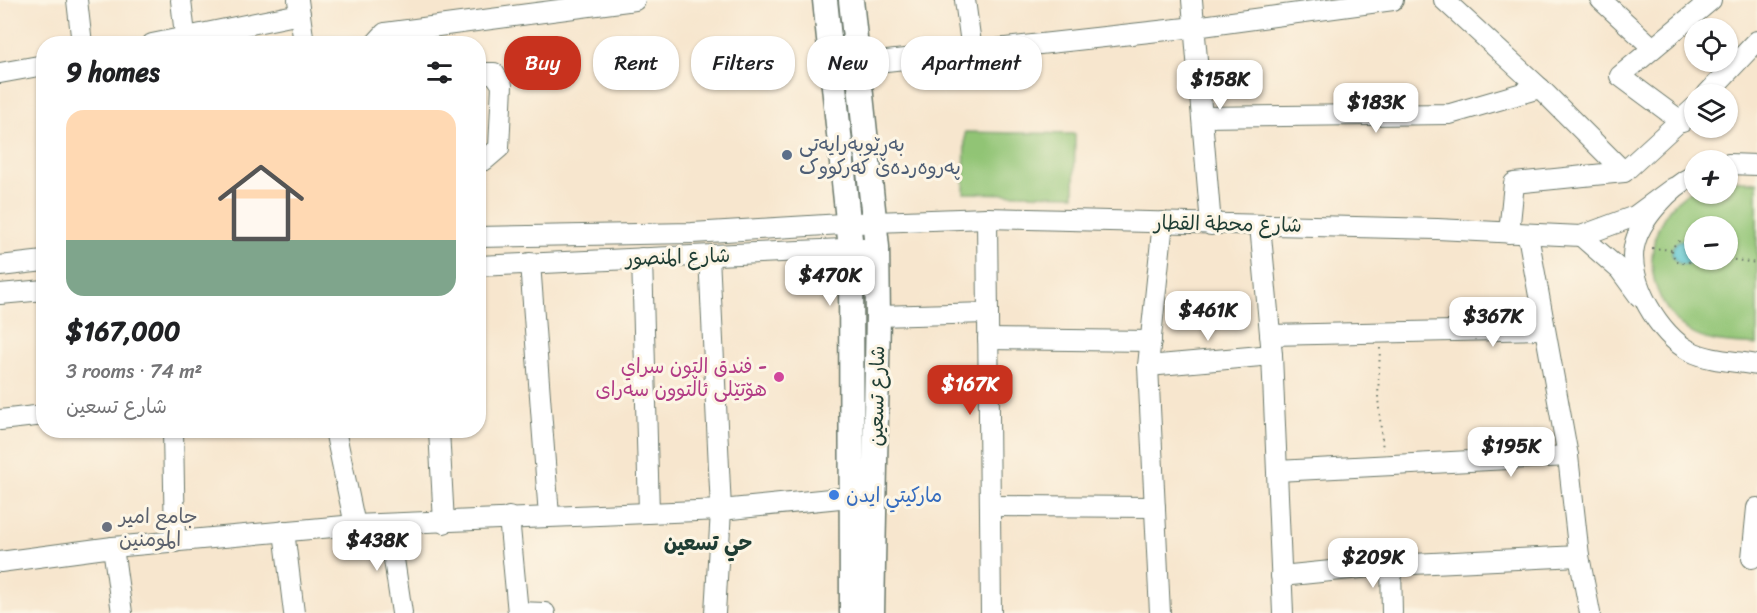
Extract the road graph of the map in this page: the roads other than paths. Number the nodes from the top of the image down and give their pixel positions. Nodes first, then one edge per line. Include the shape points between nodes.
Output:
1 (77, 0) edge
2 (181, 0) edge
3 (634, 0) edge
4 (825, 0) edge
5 (851, 0) edge
6 (965, 0) edge
7 (1192, 0) edge
8 (1393, 0) edge
9 (1444, 0) edge
10 (1601, 0) edge
11 (1711, 0) edge
12 (299, 7) edge
13 (1195, 27) junction
14 (81, 36) edge
15 (186, 36) edge
16 (200, 36) edge
17 (303, 36) edge
18 (382, 36) edge
19 (856, 36) edge
20 (970, 36) edge
21 (1757, 41) edge
22 (1042, 43) edge
23 (1653, 48) junction
24 (36, 66) edge
25 (0, 73) edge
26 (486, 73) edge
27 (1716, 84) edge
28 (1540, 88) junction
29 (862, 90) edge
30 (1684, 112) edge
31 (1202, 117) junction
32 (1684, 118) edge
33 (486, 159) edge
34 (1738, 165) edge
35 (1757, 165) edge
36 (1624, 172) junction
37 (1684, 182) edge
38 (1673, 188) junction
39 (987, 219) junction
40 (875, 222) junction
41 (1163, 222) junction
42 (850, 224) junction
43 (1210, 225) junction
44 (1260, 225) junction
45 (1509, 233) junction
46 (1528, 235) junction
47 (1581, 236) junction
48 (486, 237) edge
49 (877, 248) junction
50 (851, 249) junction
51 (709, 255) junction
52 (642, 258) junction
53 (36, 262) edge
54 (530, 263) junction
55 (0, 266) edge
56 (486, 266) edge
57 (36, 291) edge
58 (0, 294) edge
59 (1650, 309) junction
60 (988, 313) junction
61 (878, 316) junction
62 (1543, 329) junction
63 (1270, 334) junction
64 (988, 339) junction
65 (1151, 340) junction
66 (1272, 356) junction
67 (1757, 364) edge
68 (1148, 366) junction
69 (36, 416) edge
70 (0, 420) edge
71 (173, 438) edge
72 (337, 438) edge
73 (439, 438) edge
74 (1568, 456) junction
75 (1277, 471) junction
76 (850, 497) junction
77 (990, 506) junction
78 (1155, 507) junction
79 (1757, 508) edge
80 (721, 510) junction
81 (649, 512) junction
82 (549, 516) junction
83 (509, 518) junction
84 (444, 523) junction
85 (356, 525) junction
86 (389, 526) junction
87 (284, 531) junction
88 (175, 542) junction
89 (113, 547) junction
90 (1579, 556) junction
91 (1752, 558) dead end
92 (0, 562) edge
93 (1391, 565) junction
94 (1281, 576) junction
95 (518, 612) edge
96 (122, 613) edge
97 (294, 613) edge
98 (402, 613) edge
99 (545, 613) edge
100 (715, 613) edge
101 (852, 613) edge
102 (872, 613) edge
103 (991, 613) edge
104 (1160, 613) edge
105 (1283, 613) edge
106 (1392, 613) edge
107 (1590, 613) edge

1 - 14 street
2 - 15 street
3 - 18 street
4 - 42 main road, شارع تسعين
5 - 19 main road, شارع تسعين
6 - 20 street
7 - 13 street
8 - 13 street
9 - 28 street
10 - 23 street
11 - 23 street
12 - 16 street
12 - 17 street
13 - 22 street
13 - 31 street
21 - 27 street
23 - 30 street via 1620,76
24 - 25 street
26 - 33 street via 494,73 502,86 499,148
28 - 31 street via 1450,114
28 - 36 street
29 - 40 main road, شارع تسعين
31 - 43 street
32 - 36 street
34 - 35 street
36 - 45 street via 1514,183
37 - 38 street
38 - 47 street via 1635,216
38 - 59 street via 1645,223 1634,247 1640,288
39 - 40 street, شارع محطة القطار
39 - 41 street, شارع محطة القطار
39 - 60 street
40 - 42 street, شارع المنصور
40 - 49 main road, شارع تسعين
41 - 43 street, شارع محطة القطار
41 - 65 street
42 - 48 street, شارع المنصور via 692,234
42 - 50 main road, شارع تسعين
43 - 44 street, شارع محطة القطار
44 - 45 street, شارع محطة القطار
44 - 63 street
45 - 46 street, شارع محطة القطار
46 - 47 street, شارع محطة القطار
46 - 62 street
47 - 59 street via 1620,270
49 - 50 street, شارع المنصور
49 - 61 main road, شارع تسعين
50 - 51 street, شارع المنصور
50 - 76 main road, شارع تسعين
51 - 52 street, شارع المنصور
51 - 80 street
52 - 54 street, شارع المنصور
52 - 81 street
53 - 55 street
54 - 56 street, شارع المنصور
54 - 82 street
57 - 58 street
59 - 67 street via 1660,326 1689,351
60 - 61 street
60 - 64 street
61 - 102 main road, شارع تسعين
62 - 63 street
62 - 74 street
63 - 66 street
64 - 65 street
64 - 77 street
65 - 68 street
66 - 68 street
66 - 75 street
68 - 78 street
69 - 70 street
71 - 88 street
72 - 85 street
73 - 84 street
74 - 75 street
74 - 90 street
75 - 94 street
76 - 80 street
76 - 101 main road, شارع تسعين
77 - 78 street
77 - 103 street
78 - 104 street
79 - 91 street
80 - 81 street
80 - 100 street
81 - 82 street
82 - 83 street
83 - 84 street
83 - 95 street
84 - 86 street
85 - 86 street
85 - 87 street
86 - 98 street
87 - 88 street
87 - 97 street
88 - 89 street
89 - 92 street
89 - 96 street
90 - 93 street
90 - 107 street
93 - 94 street
93 - 106 street
94 - 105 street
95 - 99 street

